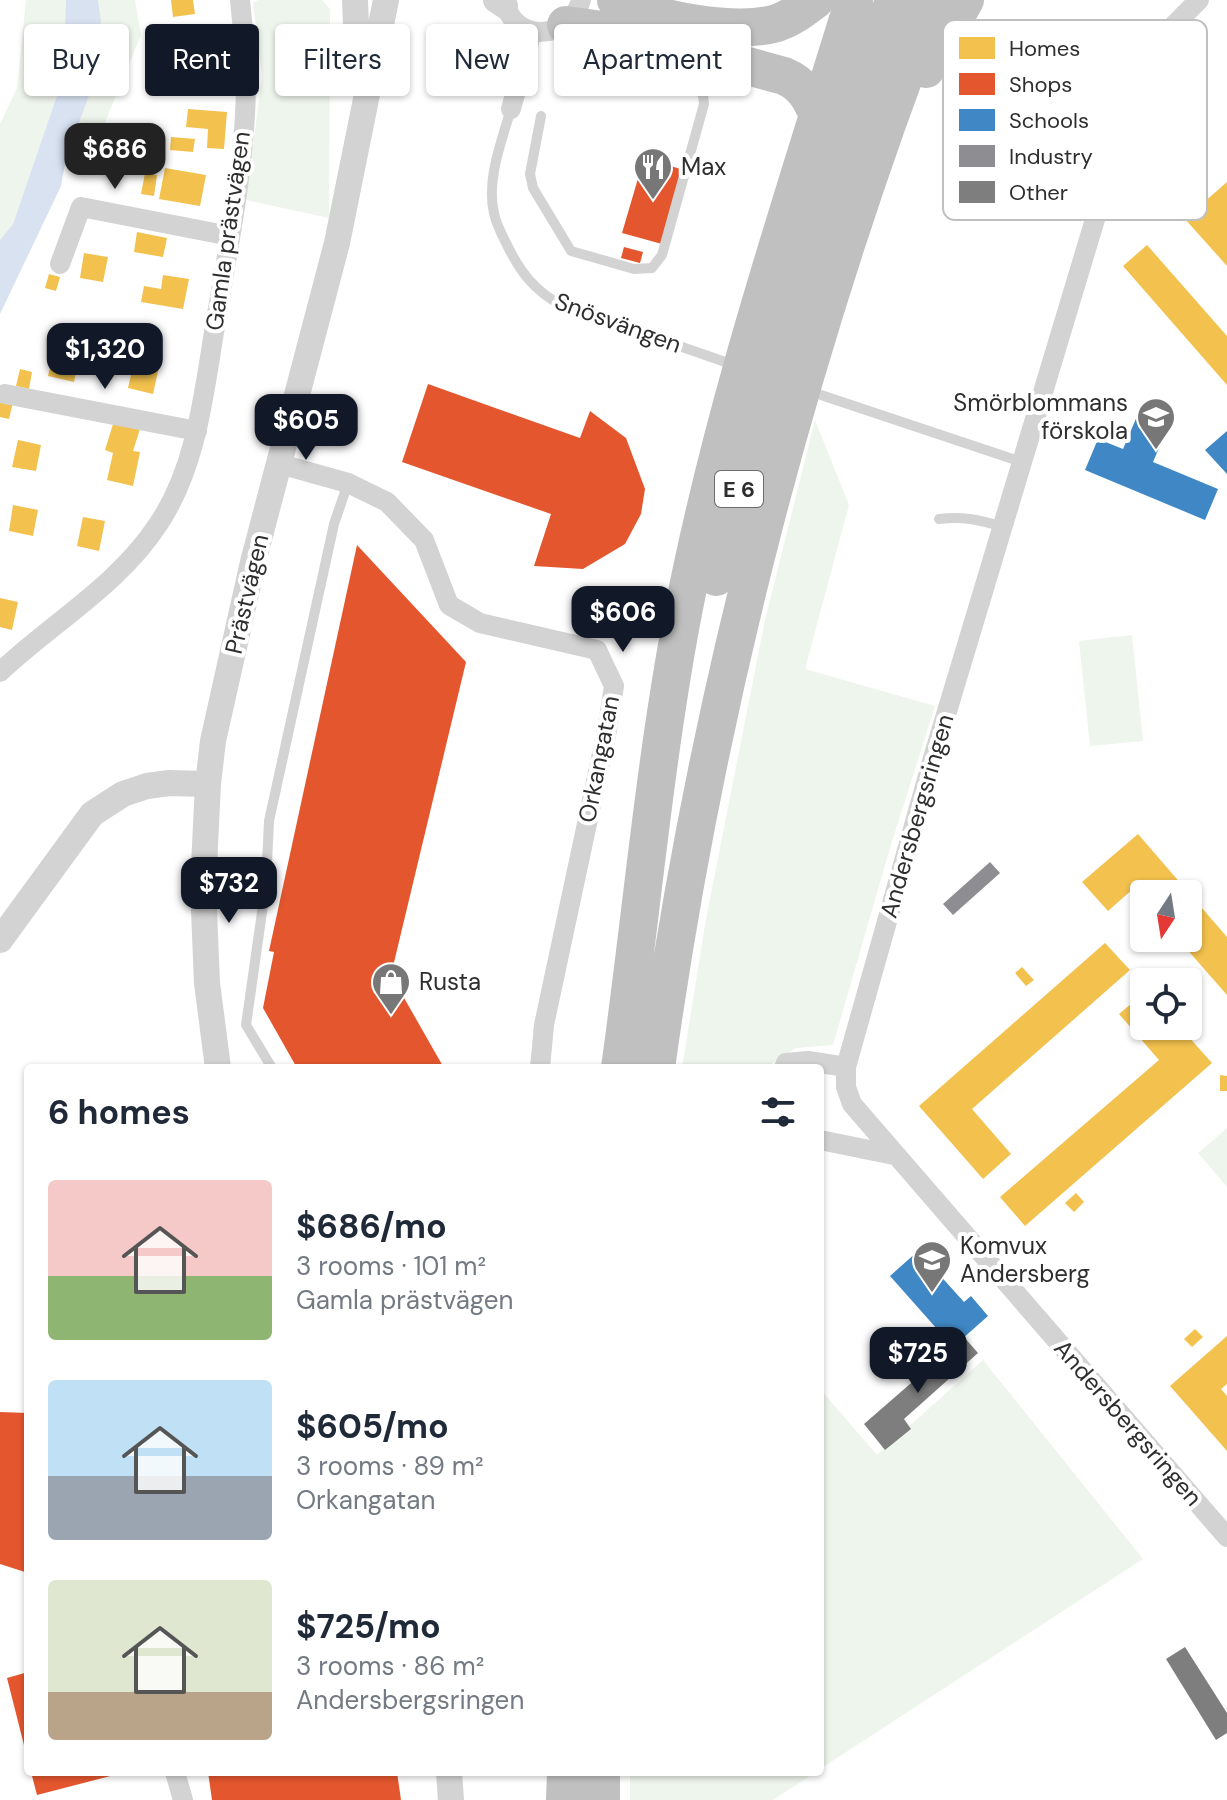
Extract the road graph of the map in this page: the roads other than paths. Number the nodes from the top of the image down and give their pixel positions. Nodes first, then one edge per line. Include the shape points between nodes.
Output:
1 (240, 0) edge
2 (355, 0) edge
3 (386, 0) edge
4 (616, 0) edge
5 (815, 0) edge
6 (854, 0) edge
7 (894, 0) edge
8 (933, 0) edge
9 (965, 0) edge
10 (1199, 0) edge
11 (502, 2) edge
12 (560, 19) edge
13 (954, 20) edge
14 (1179, 20) edge
15 (943, 39) edge
16 (703, 96) edge
17 (511, 109) joint
18 (818, 115) junction
19 (541, 116) dead end
20 (358, 134) junction
21 (875, 158) junction
22 (1095, 220) edge
23 (230, 236) junction
24 (60, 264) dead end
25 (734, 365) dead end
26 (5, 394) dead end
27 (821, 395) dead end
28 (197, 431) junction
29 (1022, 462) junction
30 (280, 464) junction
31 (348, 483) junction
32 (939, 519) dead end
33 (1003, 527) junction
34 (0, 672) edge
35 (208, 784) junction
36 (0, 940) edge
37 (631, 991) junction
38 (217, 1064) edge
39 (270, 1064) edge
40 (540, 1064) edge
41 (621, 1064) edge
42 (657, 1064) edge
43 (786, 1064) edge
44 (846, 1067) junction
45 (824, 1141) edge
46 (894, 1155) junction
47 (1227, 1537) edge
48 (176, 1776) edge
49 (449, 1776) edge
50 (566, 1776) edge
51 (601, 1776) edge
52 (183, 1800) edge
53 (451, 1800) edge
54 (565, 1800) edge
55 (601, 1800) edge

1 - 23 street, Gamla prästvägen via 246,71 243,150
2 - 20 street, Prästvägen
3 - 20 street, Prästvägen
4 - 5 highway via 667,17 744,28 776,23
6 - 18 highway
7 - 37 highway, E 6 via 784,323 717,569 664,809
8 - 21 highway, E 6
9 - 13 highway
10 - 14 street, Andersbergsringen
11 - 12 street via 520,26
12 - 17 street, Snösvängen
12 - 18 highway via 784,76 804,89
15 - 21 highway
16 - 19 lane via 662,255 652,268 634,269 571,251 533,188 530,174
17 - 25 lane, Snösvängen via 492,204 501,233 529,281 561,305
18 - 37 highway via 708,495 660,745
20 - 30 street, Prästvägen via 337,243
21 - 42 highway, E 6 via 803,387 746,602 699,813
22 - 29 street, Andersbergsringen
23 - 24 street via 81,207
23 - 28 street, Gamla prästvägen
26 - 28 street
27 - 29 lane
28 - 34 street, Gamla prästvägen via 161,521 138,551
29 - 33 street, Andersbergsringen
30 - 31 street, Orkangatan
30 - 35 street, Prästvägen via 246,592
31 - 39 lane via 334,524 269,821 266,884 246,1025
31 - 40 street, Orkangatan via 387,502 424,540 449,605 480,623 597,650 614,686
32 - 33 lane via 967,518
33 - 44 street, Andersbergsringen
35 - 36 street via 147,786 92,814
35 - 38 street, Prästvägen via 203,886
37 - 41 highway, E 6
43 - 44 street via 808,1061
44 - 46 street, Andersbergsringen via 852,1104
45 - 46 street
46 - 47 street, Andersbergsringen
48 - 52 street
49 - 53 street
50 - 54 highway
51 - 55 highway

